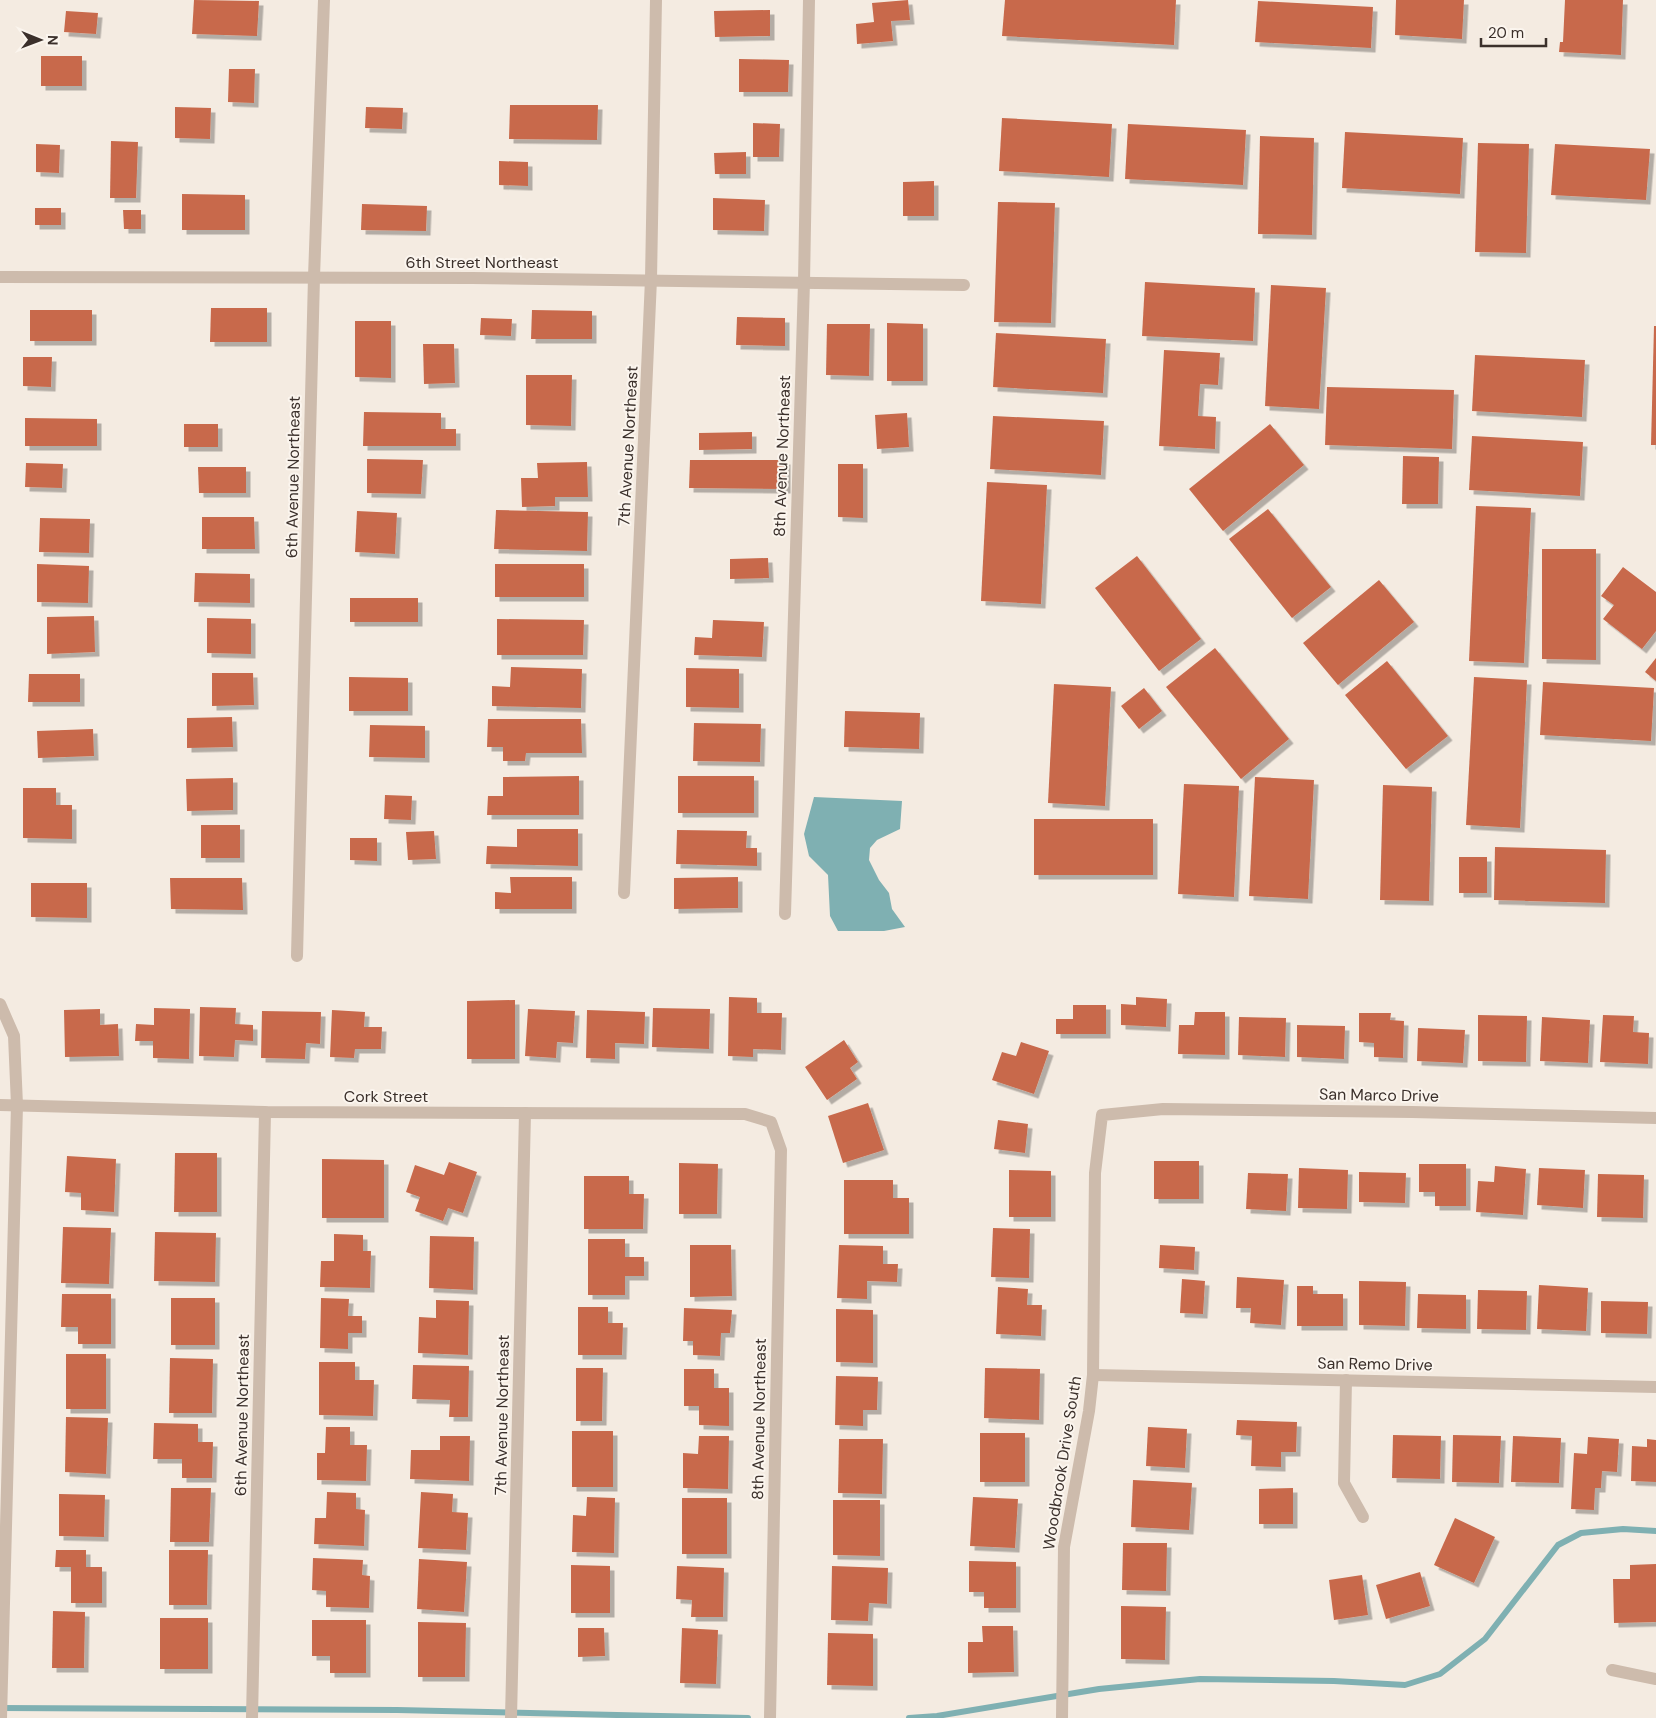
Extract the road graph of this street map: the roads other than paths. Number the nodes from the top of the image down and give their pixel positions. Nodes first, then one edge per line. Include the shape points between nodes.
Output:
1 (324, 0) edge
2 (656, 0) edge
3 (809, 0) edge
4 (0, 277) edge
5 (314, 277) junction
6 (651, 279) junction
7 (804, 282) junction
8 (964, 285) dead end
9 (624, 892) dead end
10 (785, 914) dead end
11 (297, 956) dead end
12 (0, 1004) edge
13 (0, 1105) edge
14 (17, 1105) junction
15 (265, 1112) junction
16 (525, 1113) junction
17 (1102, 1115) joint
18 (1656, 1118) edge
19 (771, 1122) joint
20 (5, 1365) edge
21 (1093, 1375) junction
22 (1346, 1380) junction
23 (1656, 1388) edge
24 (1363, 1517) dead end
25 (1612, 1670) dead end
26 (1656, 1679) edge
27 (1, 1718) edge
28 (252, 1718) edge
29 (511, 1718) edge
30 (770, 1718) edge
31 (1062, 1718) edge

1 - 5 street, 6th Avenue Northeast
2 - 6 street, 7th Avenue Northeast
3 - 7 street, 8th Avenue Northeast
4 - 5 street, 6th Street Northeast
5 - 6 street, 6th Street Northeast
5 - 11 street, 6th Avenue Northeast
6 - 7 street, 6th Street Northeast
6 - 9 street, 7th Avenue Northeast
7 - 8 street, 6th Street Northeast
7 - 10 street, 8th Avenue Northeast
12 - 14 street via 14,1036
13 - 14 street, Cork Street
14 - 15 street, Cork Street
14 - 20 street
15 - 16 street, Cork Street
15 - 28 street, 6th Avenue Northeast
16 - 19 street, Cork Street via 745,1114
16 - 29 street, 7th Avenue Northeast
17 - 18 street, San Marco Drive via 1163,1109
17 - 21 street, Woodbrook Drive South via 1095,1173
19 - 30 street, 8th Avenue Northeast via 781,1150
20 - 27 street
21 - 22 street, San Remo Drive
21 - 31 street, Woodbrook Drive South via 1064,1547
22 - 23 street, San Remo Drive
22 - 24 street via 1344,1484
25 - 26 street

